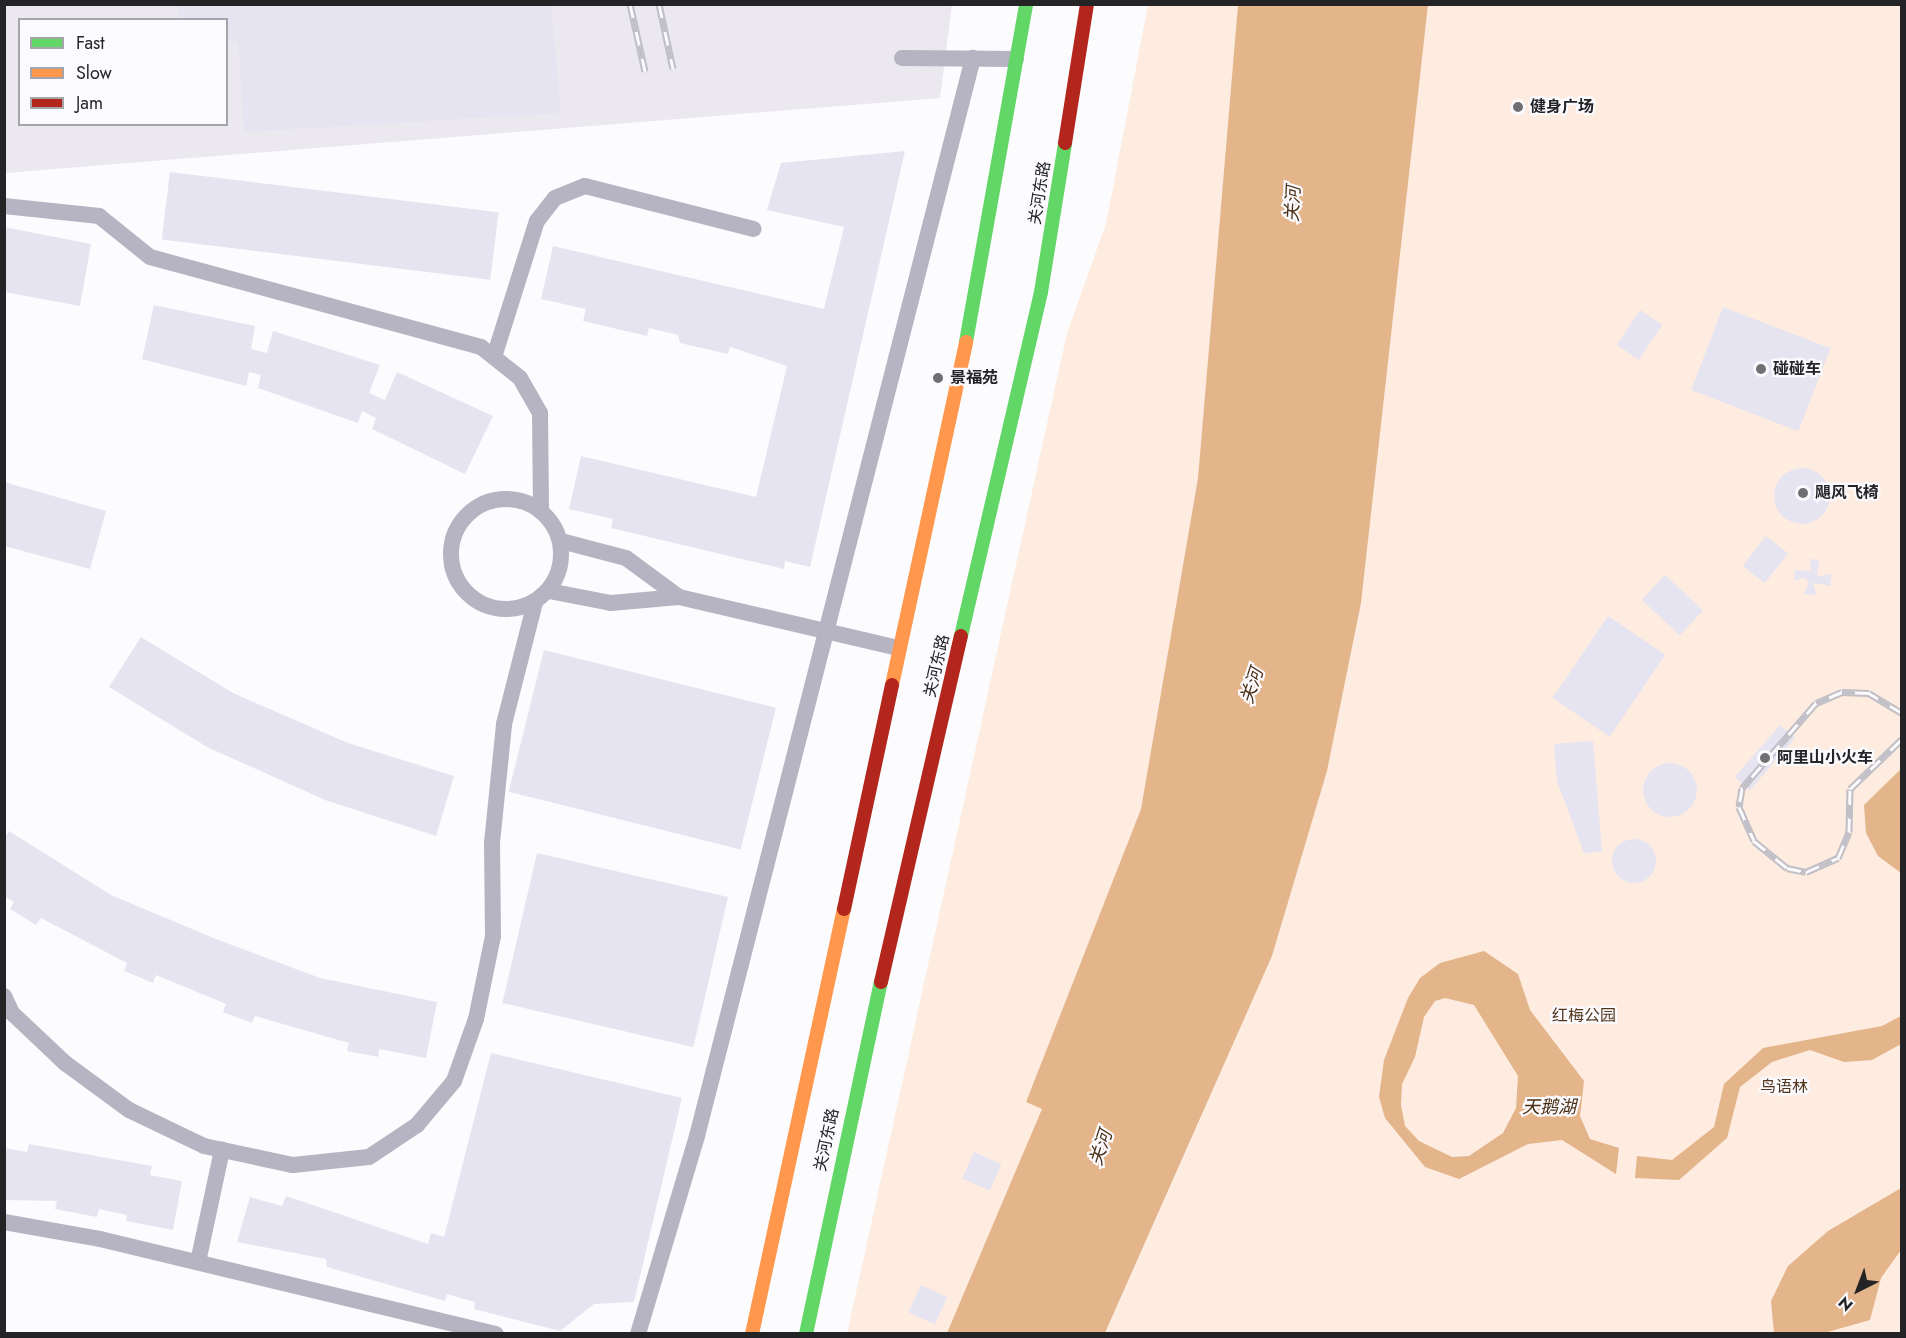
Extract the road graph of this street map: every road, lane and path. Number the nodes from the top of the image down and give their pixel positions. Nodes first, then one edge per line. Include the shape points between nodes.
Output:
1 (1026, 4) edge
2 (1087, 4) edge
3 (902, 58) dead end
4 (973, 58) junction
5 (1017, 59) junction
6 (4, 206) edge
7 (754, 229) dead end
8 (494, 357) junction
9 (541, 510) junction
10 (561, 541) junction
11 (549, 591) junction
12 (679, 597) junction
13 (536, 602) junction
14 (824, 631) junction
15 (898, 648) junction
16 (4, 996) edge
17 (222, 1149) junction
18 (4, 1222) edge
19 (198, 1262) junction
20 (496, 1334) edge
21 (638, 1334) edge
22 (752, 1334) edge
23 (806, 1334) edge

1 - 5 main road
2 - 23 main road, 关河东路 via 1041,292 844,1139
3 - 4 lane
4 - 5 lane
4 - 14 lane
5 - 15 main road via 979,281
6 - 8 lane via 99,216 150,257 481,347
7 - 8 lane via 585,186 555,198 537,221
8 - 9 lane via 520,378 540,413
9 - 10 lane
9 - 13 lane via 504,498 486,502 457,527 451,545 452,565 470,596 501,610
10 - 11 lane via 560,567
10 - 12 lane via 626,558
11 - 12 lane via 611,603
11 - 13 lane
12 - 14 lane
13 - 17 lane via 504,724 492,843 493,936 476,1019 454,1081 417,1125 369,1157 293,1164
14 - 15 lane
14 - 21 lane via 697,1136
15 - 22 main road
16 - 17 lane via 12,1013 65,1063 129,1110
17 - 19 lane
18 - 19 lane
19 - 20 lane

